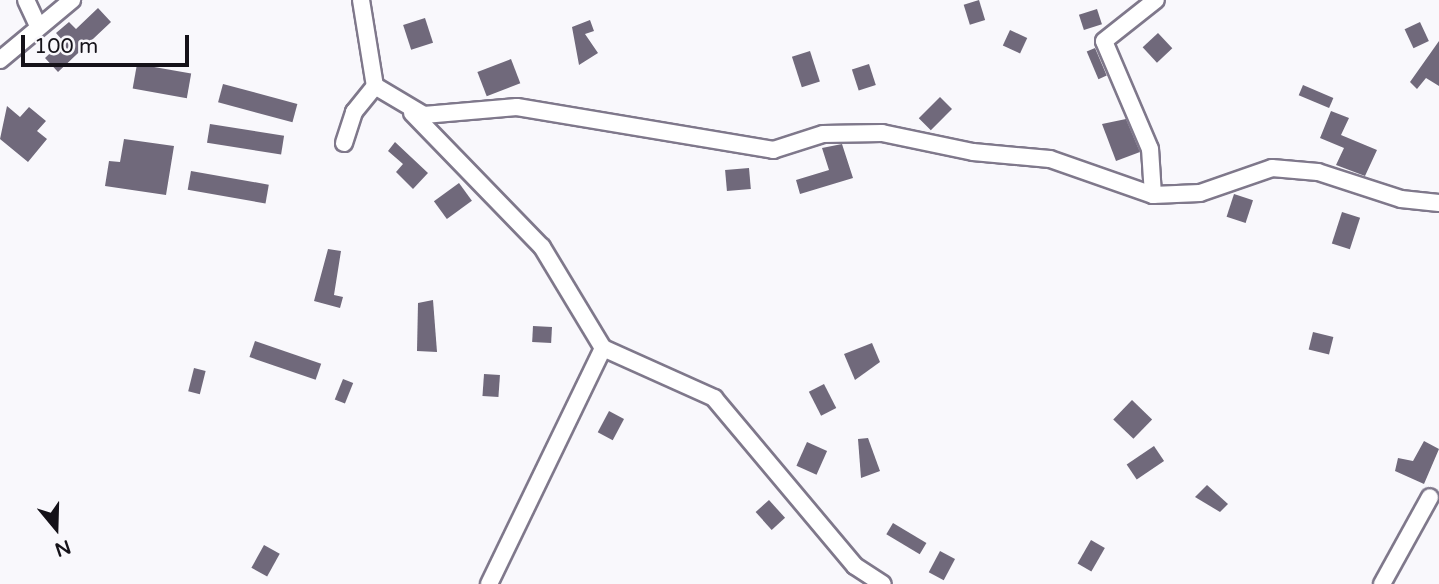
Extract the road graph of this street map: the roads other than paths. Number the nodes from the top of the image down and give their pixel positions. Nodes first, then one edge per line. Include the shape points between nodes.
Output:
1 (26, 0) edge
2 (72, 0) edge
3 (361, 0) edge
4 (1156, 0) edge
5 (38, 26) junction
6 (0, 60) edge
7 (375, 86) junction
8 (400, 102) junction
9 (344, 143) dead end
10 (1153, 195) junction
11 (1439, 203) edge
12 (603, 348) junction
13 (1430, 497) dead end
14 (489, 584) edge
15 (883, 584) edge
16 (1382, 584) edge

1 - 5 street
2 - 5 street
3 - 7 street
4 - 10 street via 1104,41 1150,149
5 - 6 street
7 - 8 street
7 - 9 street via 354,112
8 - 10 street via 424,116 517,107 773,150 823,134 883,133 973,152 1051,159
8 - 12 street via 541,247
10 - 11 street via 1200,193 1272,168 1318,172 1401,199
12 - 14 street
12 - 15 street via 714,398 855,566
13 - 16 street

